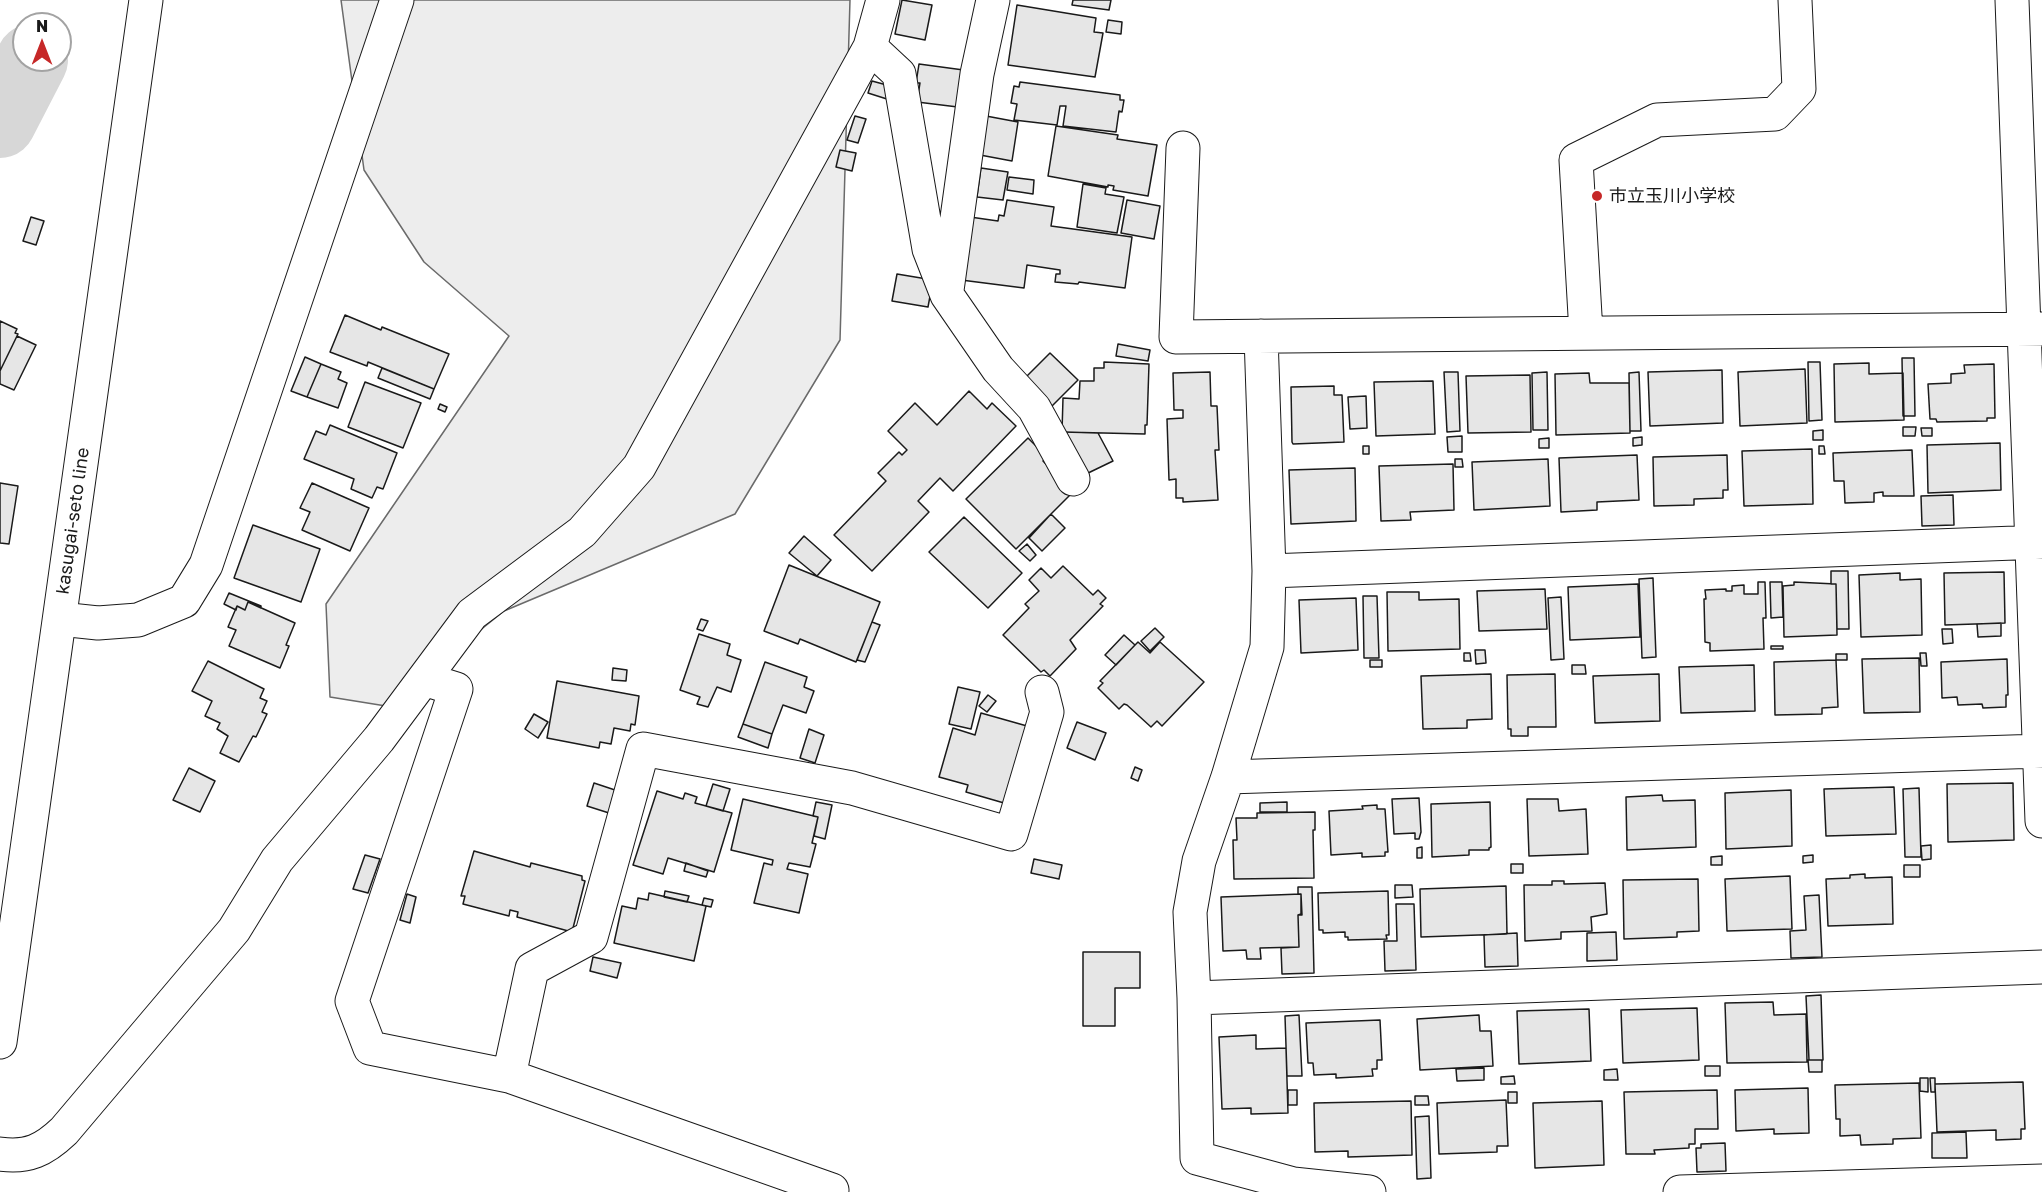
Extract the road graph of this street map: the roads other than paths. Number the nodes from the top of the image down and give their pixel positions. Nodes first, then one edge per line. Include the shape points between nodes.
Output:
1 (146, 0) edge
2 (397, 0) edge
3 (883, 0) edge
4 (993, 0) edge
5 (1795, 0) edge
6 (2013, 0) edge
7 (870, 47) junction
8 (1183, 148) dead end
9 (947, 295) junction
10 (2033, 330) edge
11 (1586, 333) junction
12 (1261, 336) junction
13 (1073, 479) dead end
14 (2037, 542) edge
15 (1269, 571) junction
16 (60, 619) junction
17 (424, 679) junction
18 (1042, 693) dead end
19 (2041, 751) edge
20 (1228, 777) junction
21 (2042, 821) edge
22 (2042, 967) edge
23 (1194, 998) junction
24 (0, 1042) edge
25 (509, 1076) junction
26 (0, 1154) edge
27 (2042, 1181) edge
28 (832, 1190) dead end
29 (1369, 1192) edge
30 (1680, 1192) edge

1 - 16 street, kasugai-seto line
2 - 16 street via 206,566 184,601 138,620
3 - 7 street
4 - 9 street via 977,74
5 - 11 street via 1799,89 1775,114 1657,120 1576,160
6 - 10 street
7 - 9 street via 899,74 930,249
7 - 17 street via 639,467 582,532 472,614
8 - 12 street via 1176,337
9 - 13 street via 998,369 1034,408
10 - 11 street
10 - 14 street
11 - 12 street
12 - 15 street
14 - 15 street
14 - 19 street
15 - 20 street via 1268,647
16 - 24 street, kasugai-seto line
17 - 25 street via 456,689 352,1001 370,1048
17 - 26 street via 277,860 234,930 64,1131 49,1146 31,1153
18 - 25 street via 1047,712 1011,834 852,788 643,749 591,936 532,969
19 - 20 street
19 - 21 street
20 - 23 street via 1198,861 1190,912
22 - 23 street
23 - 29 street via 1197,1158 1293,1184
25 - 28 street
27 - 30 street

